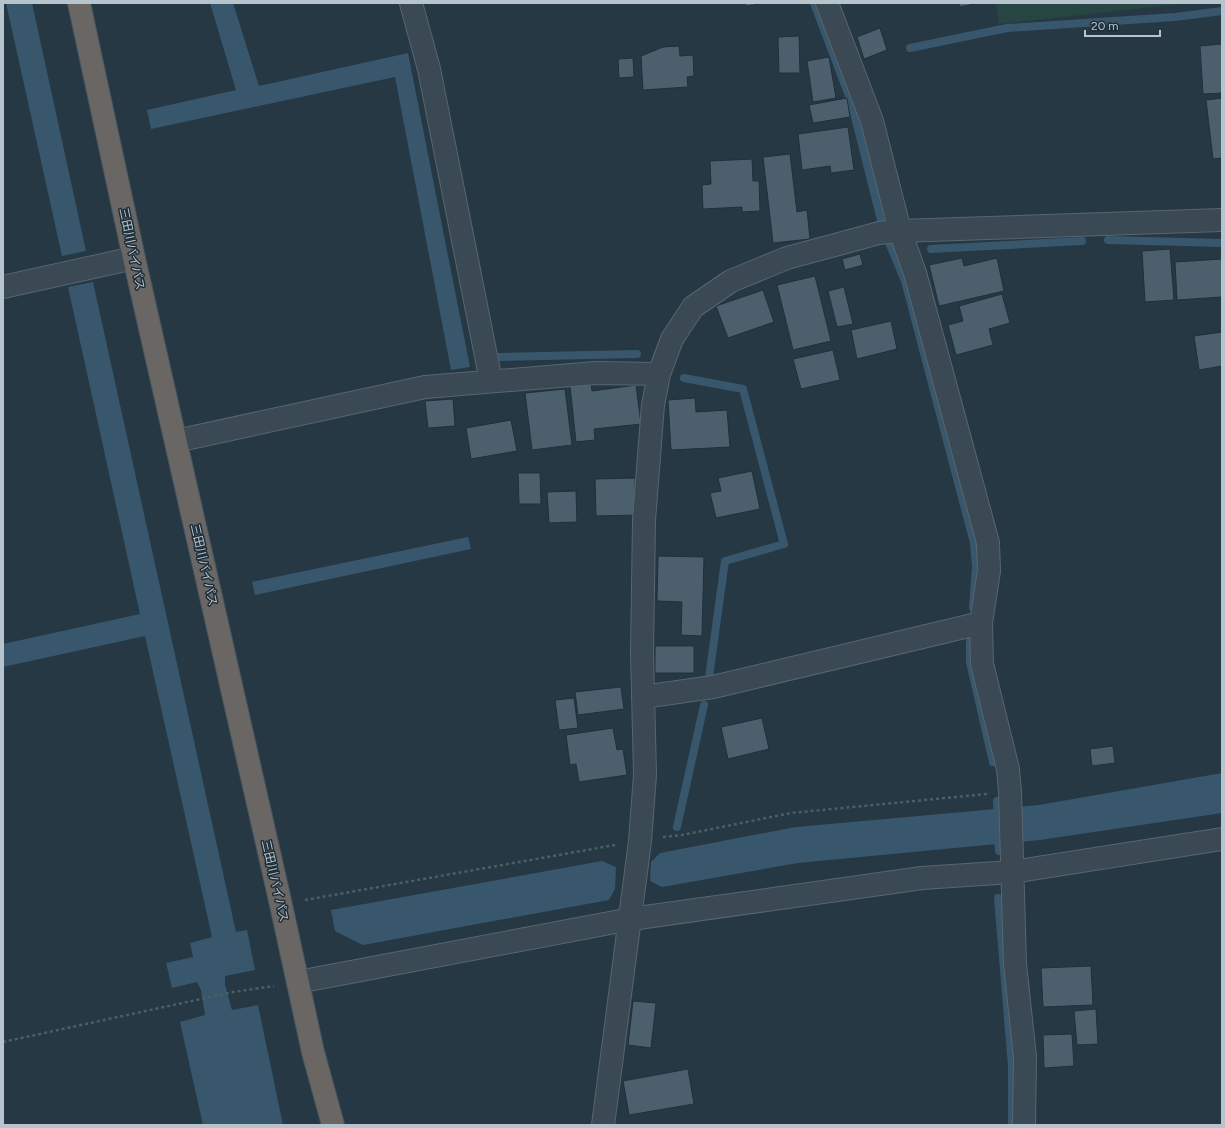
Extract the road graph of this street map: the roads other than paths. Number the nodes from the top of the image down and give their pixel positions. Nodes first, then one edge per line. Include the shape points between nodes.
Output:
1 (79, 3) edge
2 (411, 3) edge
3 (827, 3) edge
4 (1222, 220) edge
5 (900, 231) junction
6 (134, 258) junction
7 (3, 287) edge
8 (660, 374) junction
9 (491, 381) junction
10 (176, 441) junction
11 (981, 623) junction
12 (643, 697) junction
13 (1222, 839) edge
14 (1012, 862) junction
15 (631, 919) junction
16 (298, 982) junction
17 (333, 1125) edge
18 (603, 1125) edge
19 (1024, 1125) edge

1 - 6 highway, 三田川バイパス
2 - 9 street via 429,69
3 - 5 street via 872,121
4 - 5 street
5 - 8 street via 879,233 787,258 732,281 693,307 672,339
5 - 11 street via 916,274 988,543 988,571
6 - 7 street
6 - 10 highway, 三田川バイパス
8 - 9 street via 596,373
8 - 12 street via 653,405 644,520
9 - 10 street via 425,387
10 - 16 highway, 三田川バイパス
11 - 12 street via 712,688
11 - 14 street via 982,664 1008,769
12 - 15 street via 645,775
13 - 14 street
14 - 15 street via 922,878
14 - 19 street via 1014,964 1025,1057
15 - 16 street
15 - 18 street
16 - 17 highway, 三田川バイパス via 313,1052

